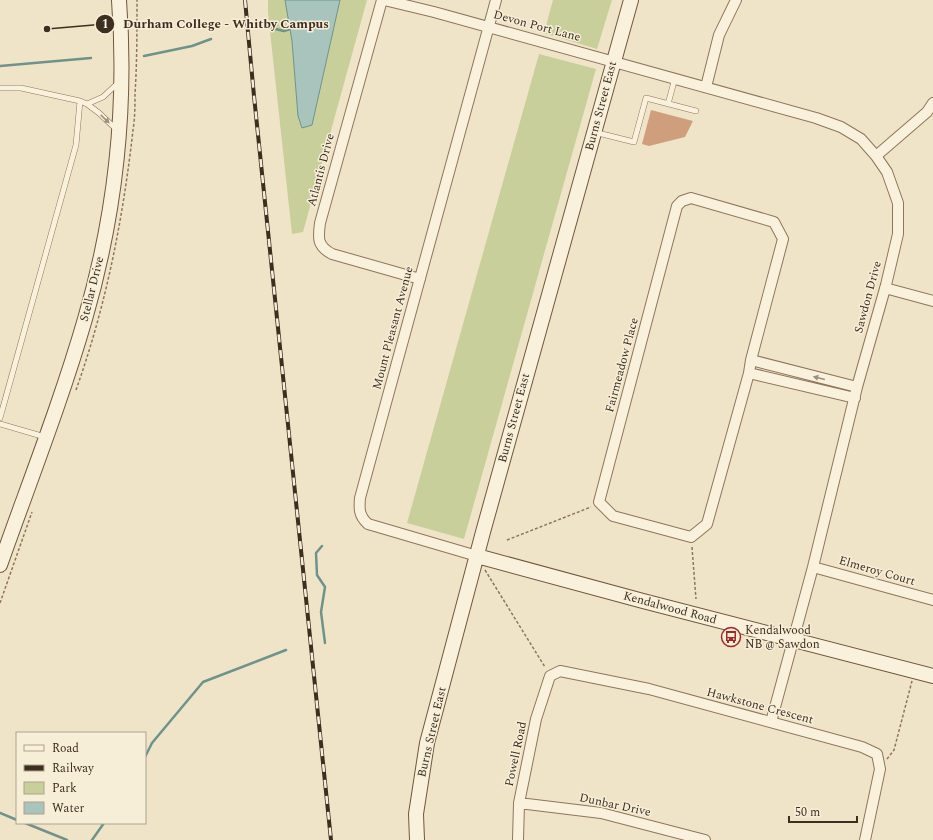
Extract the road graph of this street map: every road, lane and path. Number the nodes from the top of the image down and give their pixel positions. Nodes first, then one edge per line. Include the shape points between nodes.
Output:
1 (119, 0) edge
2 (383, 0) edge
3 (496, 0) edge
4 (630, 0) edge
5 (736, 0) edge
6 (489, 27) junction
7 (613, 61) junction
8 (675, 78) junction
9 (122, 80) junction
10 (706, 87) junction
11 (0, 88) edge
12 (80, 101) junction
13 (933, 103) edge
14 (87, 104) junction
15 (668, 104) junction
16 (696, 111) dead end
17 (119, 132) junction
18 (594, 132) junction
19 (876, 156) junction
20 (420, 279) junction
21 (885, 288) junction
22 (933, 301) edge
23 (750, 360) junction
24 (749, 373) junction
25 (856, 392) junction
26 (0, 418) edge
27 (0, 424) edge
28 (46, 437) junction
29 (599, 502) junction
30 (691, 537) junction
31 (507, 540) dead end
32 (477, 556) junction
33 (0, 565) edge
34 (813, 567) junction
35 (696, 599) dead end
36 (933, 600) edge
37 (793, 640) junction
38 (915, 671) junction
39 (550, 676) junction
40 (933, 676) edge
41 (771, 722) junction
42 (880, 769) junction
43 (519, 803) junction
44 (417, 840) edge
45 (518, 840) edge
46 (705, 840) edge
47 (865, 840) edge

1 - 9 street, Stellar Drive
2 - 6 street, Devon Port Lane
2 - 20 street, Atlantis Drive via 320,223 319,240 322,247 332,254
3 - 6 street, Mount Pleasant Avenue
4 - 7 street, Burns Street East
5 - 10 street via 719,35
6 - 7 street, Devon Port Lane
6 - 20 street, Mount Pleasant Avenue
7 - 8 street, Sawdon Drive
7 - 18 street, Burns Street East
8 - 10 street, Sawdon Drive
8 - 15 lane
9 - 14 lane via 103,97
9 - 17 street, Stellar Drive
10 - 19 street, Sawdon Drive via 841,127 861,139
11 - 12 lane via 21,88
12 - 14 lane
12 - 26 lane via 76,145
13 - 19 street via 927,112
14 -> 17 lane
15 - 16 lane
15 - 18 lane via 646,98 634,142
17 - 28 street, Stellar Drive via 106,234 94,286
18 - 32 street, Burns Street East
19 - 21 street, Sawdon Drive via 887,172 898,203 898,234
20 - 32 street, Mount Pleasant Avenue via 360,498 360,513 364,520 373,526
21 - 22 street
21 - 25 street, Sawdon Drive
23 - 24 street, Fairmeadow Place
25 -> 23 street
23 - 29 street, Fairmeadow Place via 783,239 774,222 691,198 682,201 677,206
24 - 25 street
24 - 30 street, Fairmeadow Place via 707,524
25 - 34 street, Sawdon Drive
27 - 28 lane
28 - 33 street, Stellar Drive
29 - 30 street via 613,516
29 - 31 path
30 - 35 path
32 - 37 street, Kendalwood Road
32 - 39 path
32 - 44 street, Burns Street East via 427,743 416,814
34 - 36 street, Elmeroy Court
34 - 37 street, Sawdon Drive
37 - 38 street, Kendalwood Road
37 - 41 street, Sawdon Drive
38 - 40 street, Kendalwood Road
38 - 42 path via 894,750
39 - 41 street, Hawkstone Crescent via 560,671 649,689
39 - 43 street, Powell Road via 536,719
41 - 42 street, Hawkstone Crescent via 862,747 877,754
42 - 47 street
43 - 45 street, Powell Road
43 - 46 street, Dunbar Drive via 601,813

